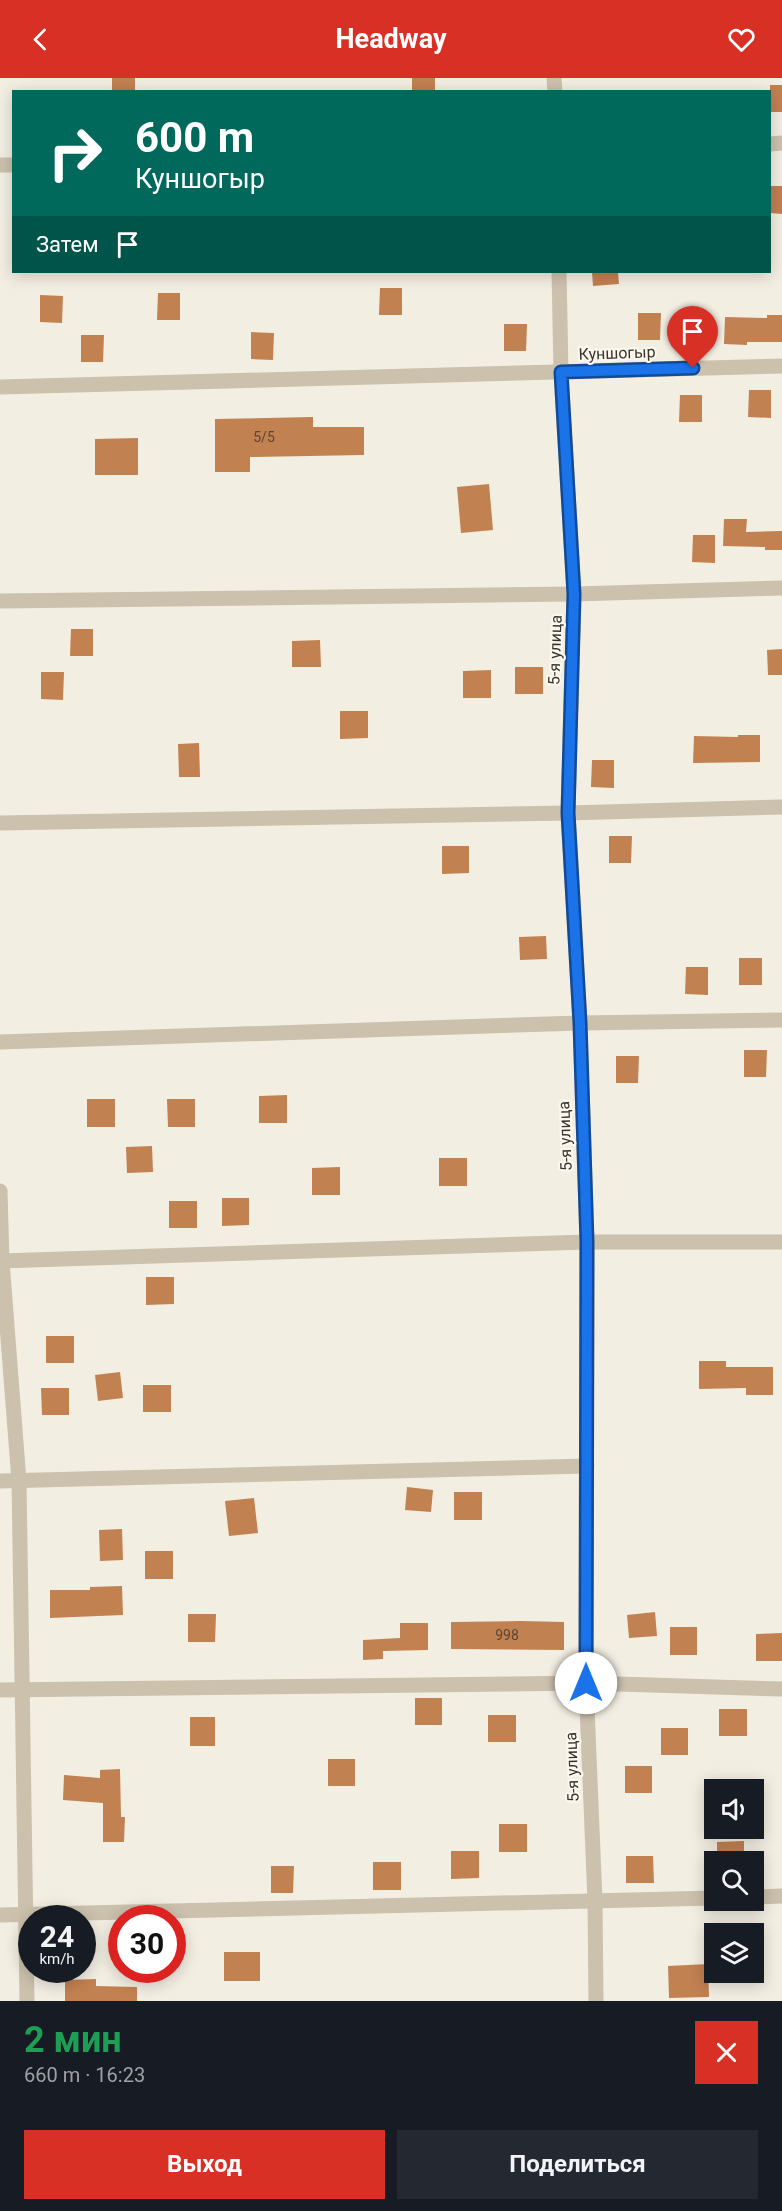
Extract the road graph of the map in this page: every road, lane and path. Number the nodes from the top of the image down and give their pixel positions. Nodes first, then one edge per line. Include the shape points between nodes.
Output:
1 (559, 273) edge
2 (782, 366) edge
3 (561, 372) junction
4 (0, 387) edge
5 (782, 588) edge
6 (574, 594) junction
7 (0, 601) edge
8 (782, 807) edge
9 (568, 813) junction
10 (0, 823) edge
11 (782, 1020) edge
12 (580, 1023) junction
13 (0, 1042) edge
14 (0, 1191) edge
15 (587, 1242) junction
16 (782, 1242) edge
17 (1, 1261) edge
18 (587, 1466) junction
19 (0, 1481) edge
20 (19, 1481) junction
21 (586, 1683) junction
22 (782, 1689) edge
23 (0, 1690) edge
24 (22, 1690) junction
25 (782, 1896) edge
26 (764, 1897) edge
27 (704, 1898) edge
28 (595, 1901) junction
29 (26, 1905) edge
30 (96, 1912) edge
31 (18, 1914) edge
32 (0, 1915) edge
33 (27, 1983) edge
34 (27, 2001) edge
35 (596, 2001) edge

1 - 3 street, 5-я улица
2 - 3 street, Куншогыр
3 - 4 street, Куншогыр
3 - 6 street, 5-я улица
5 - 6 street
6 - 7 street
6 - 9 street, 5-я улица
8 - 9 street
9 - 10 street
9 - 12 street, 5-я улица
11 - 12 street
12 - 13 street
12 - 15 street, 5-я улица
14 - 17 street
15 - 16 street
15 - 17 street
15 - 18 street, 5-я улица
17 - 20 street
18 - 20 street
18 - 21 street, 5-я улица
19 - 20 street
20 - 24 street
21 - 22 street
21 - 24 street
21 - 28 street, 5-я улица
23 - 24 street
24 - 29 street
25 - 26 street
27 - 28 street
28 - 30 street
28 - 35 street, 5-я улица
31 - 32 street
33 - 34 street

